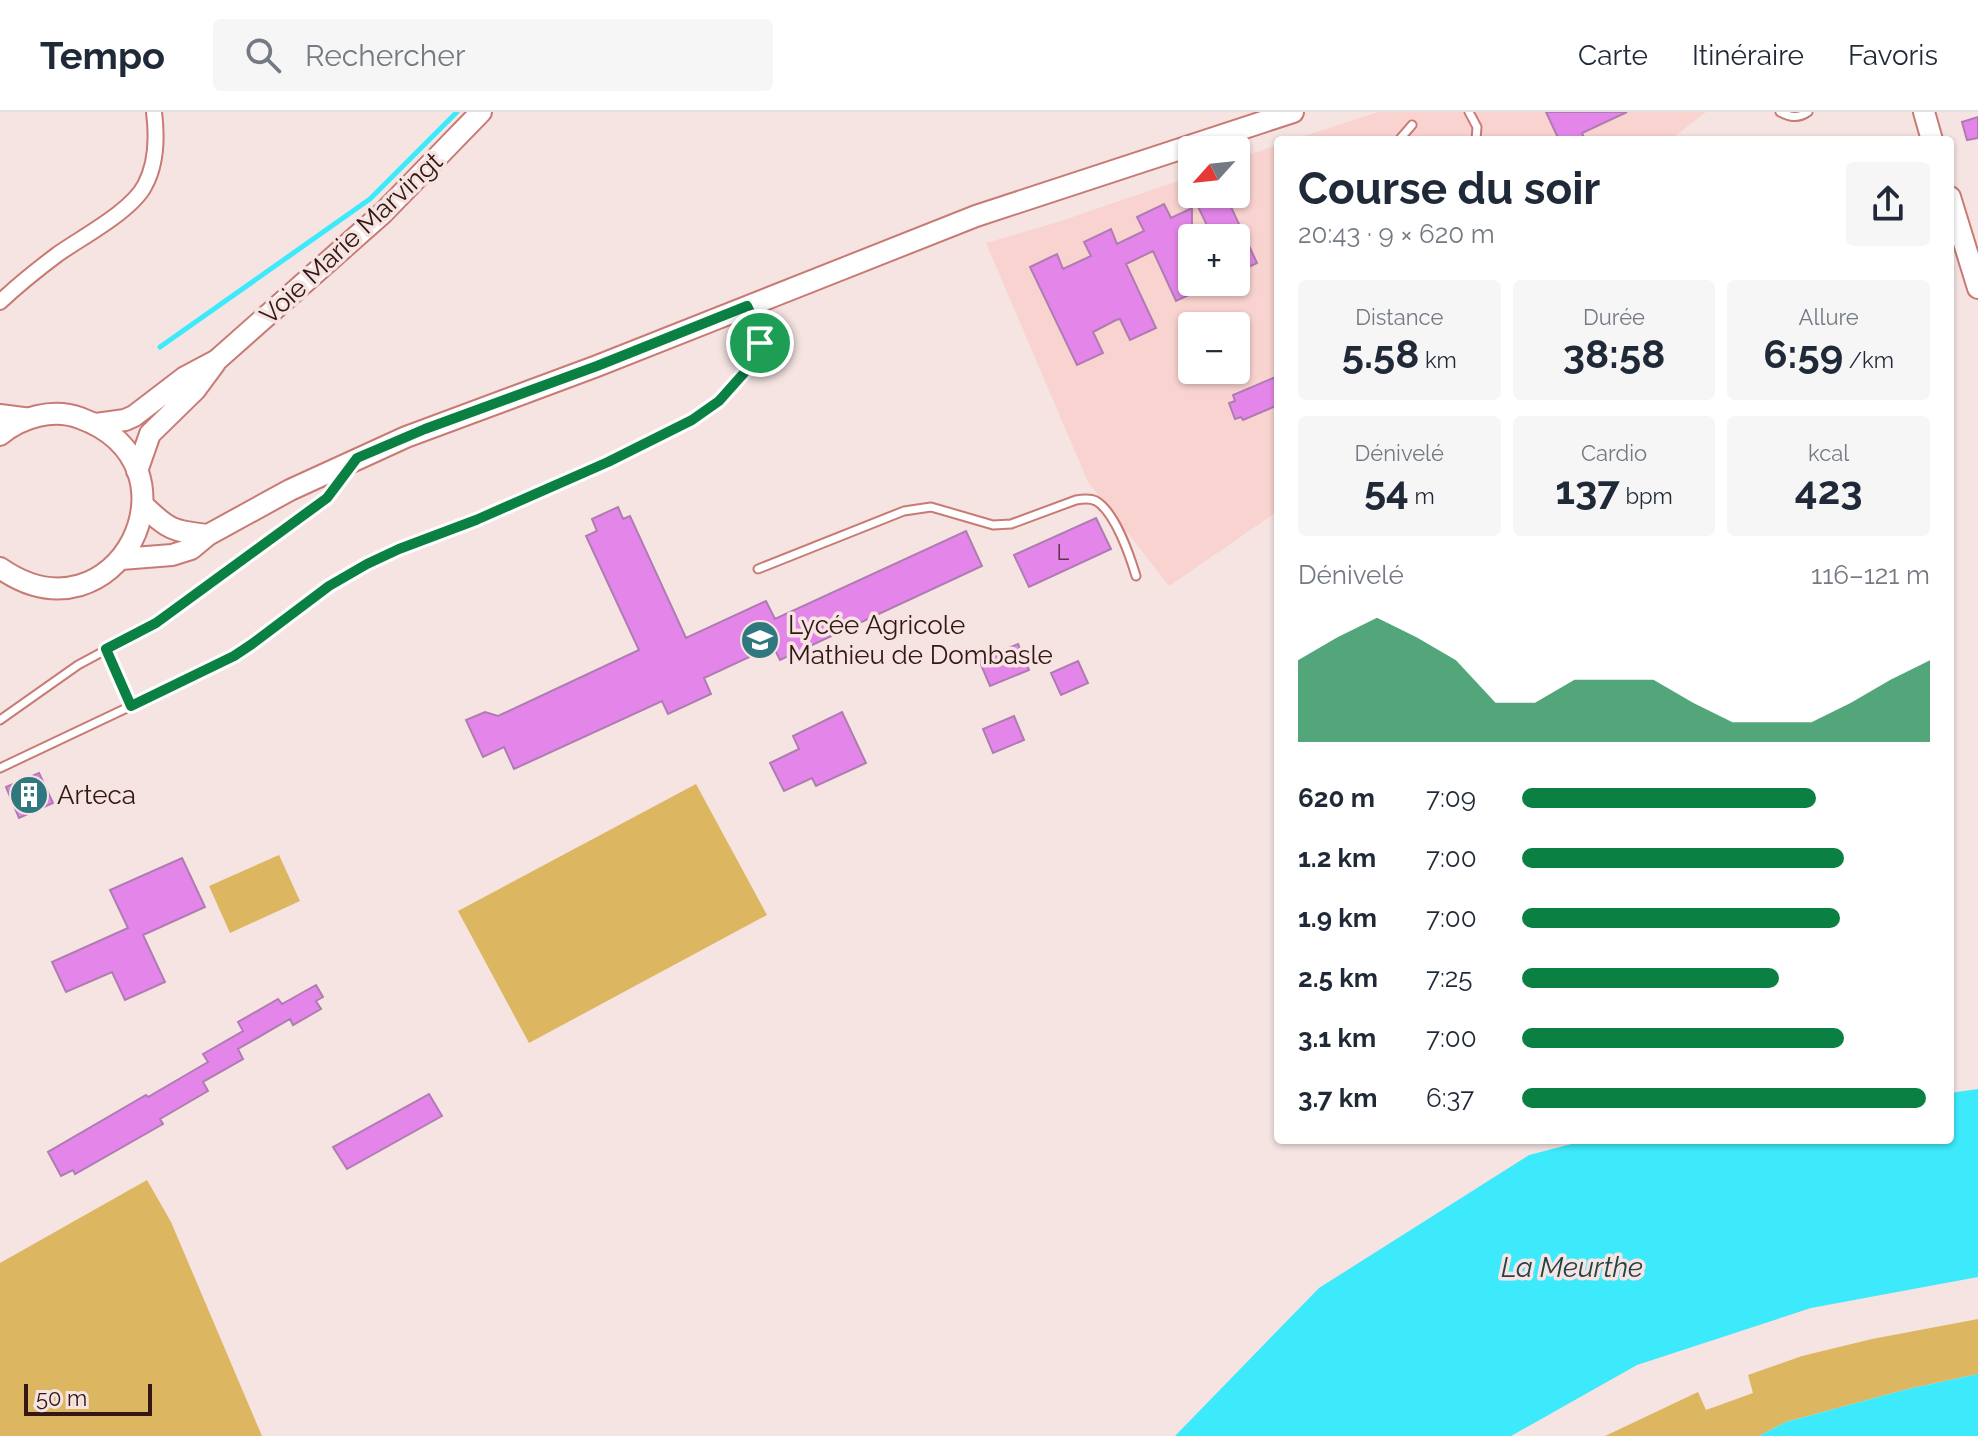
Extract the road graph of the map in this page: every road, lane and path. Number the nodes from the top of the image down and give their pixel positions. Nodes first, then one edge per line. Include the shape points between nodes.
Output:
1 (154, 112) edge
2 (481, 112) edge
3 (1293, 112) edge
4 (1469, 112) edge
5 (1780, 112) edge
6 (1808, 112) edge
7 (1924, 112) edge
8 (1412, 125) dead end
9 (1402, 136) edge
10 (1476, 136) edge
11 (1931, 136) edge
12 (1954, 210) edge
13 (1978, 288) edge
14 (0, 302) edge
15 (747, 306) junction
16 (217, 360) junction
17 (0, 414) edge
18 (31, 418) junction
19 (96, 424) junction
20 (0, 435) edge
21 (357, 458) junction
22 (137, 471) junction
23 (143, 505) junction
24 (208, 535) junction
25 (121, 559) junction
26 (758, 569) dead end
27 (1136, 576) dead end
28 (6, 577) edge
29 (106, 649) junction
30 (131, 706) junction
31 (0, 720) edge
32 (0, 768) edge

1 - 14 street via 152,166 139,195
2 - 16 main road, Voie Marie Marvingt via 383,213
3 - 15 main road via 976,216
4 - 10 lane
5 - 6 lane via 1790,118
7 - 11 main road
8 - 9 lane
12 - 13 main road
15 - 21 main road
15 - 30 lane via 758,329 759,353 719,401 692,420 581,474 367,564 234,656
16 - 19 main road, Voie Marie Marvingt via 134,416
16 - 22 main road, Voie Marie Marvingt via 150,434
17 - 18 street
18 - 19 main road via 75,416
18 - 20 main road
19 - 22 main road via 128,452
21 - 24 main road
21 - 29 lane via 327,498 156,623
22 - 23 main road
23 - 24 main road via 173,530
23 - 25 main road via 140,524
24 - 25 main road via 172,555
25 - 28 main road via 91,581 73,586 35,586
26 - 27 lane via 904,511 931,507 993,525 1011,524 1088,499 1107,511
29 - 30 lane
29 - 31 lane
30 - 32 lane

